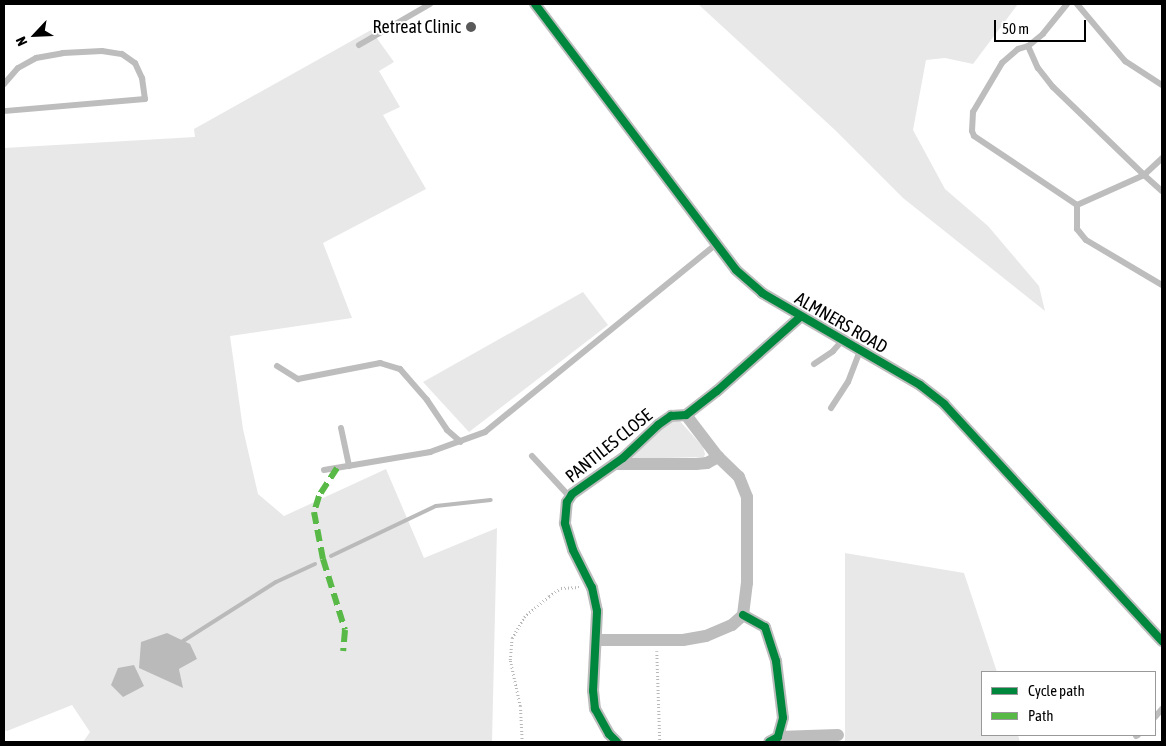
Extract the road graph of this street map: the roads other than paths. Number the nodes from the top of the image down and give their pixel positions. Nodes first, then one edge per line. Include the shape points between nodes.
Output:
1 (430, 4) edge
2 (535, 4) edge
3 (1067, 4) edge
4 (1077, 4) edge
5 (359, 45) dead end
6 (1028, 46) junction
7 (4, 84) edge
8 (1162, 85) edge
9 (4, 112) edge
10 (1162, 158) edge
11 (1144, 175) junction
12 (1162, 191) edge
13 (1077, 205) junction
14 (716, 244) junction
15 (1162, 284) edge
16 (800, 317) junction
17 (842, 341) junction
18 (860, 351) junction
19 (814, 364) dead end
20 (277, 366) dead end
21 (831, 408) dead end
22 (686, 415) junction
23 (342, 428) dead end
24 (461, 442) junction
25 (532, 456) dead end
26 (718, 457) junction
27 (614, 464) junction
28 (349, 466) junction
29 (324, 470) dead end
30 (570, 497) junction
31 (743, 615) junction
32 (597, 640) junction
33 (1162, 641) edge
34 (838, 735) dead end
35 (774, 740) edge
36 (618, 742) edge

1 - 5 lane
2 - 14 street, ALMNERS ROAD
3 - 6 lane via 1043,34
4 - 8 lane via 1125,61
6 - 11 lane via 1038,68 1053,87
6 - 13 lane via 1018,49 1002,63 972,112 972,130 974,136
7 - 9 lane via 18,68 36,58 102,51 122,54 135,63 142,78 145,99
10 - 11 lane
11 - 12 lane
11 - 13 lane
13 - 15 lane via 1077,229 1086,240
14 - 16 street, ALMNERS ROAD via 736,270 762,293
14 - 24 lane via 485,432
16 - 17 street, ALMNERS ROAD
16 - 22 street, PANTILES CLOSE
17 - 18 street, ALMNERS ROAD
17 - 19 lane via 834,351
18 - 21 lane via 848,382
18 - 33 street, ALMNERS ROAD via 920,385 944,404
20 - 24 lane via 298,379 380,363 400,369 447,430
22 - 26 street
22 - 27 street, PANTILES CLOSE via 671,416
23 - 28 lane
24 - 28 lane via 430,452
25 - 30 lane
26 - 27 street via 696,464
26 - 31 street via 739,477 747,497
27 - 30 street, PANTILES CLOSE
28 - 29 lane
30 - 32 street, PANTILES CLOSE via 565,523 590,582 597,610
31 - 32 street via 732,625 706,636 683,640
31 - 35 street via 765,627 776,661 783,718
32 - 36 street, PANTILES CLOSE via 592,691 595,708 609,734
34 - 35 street

